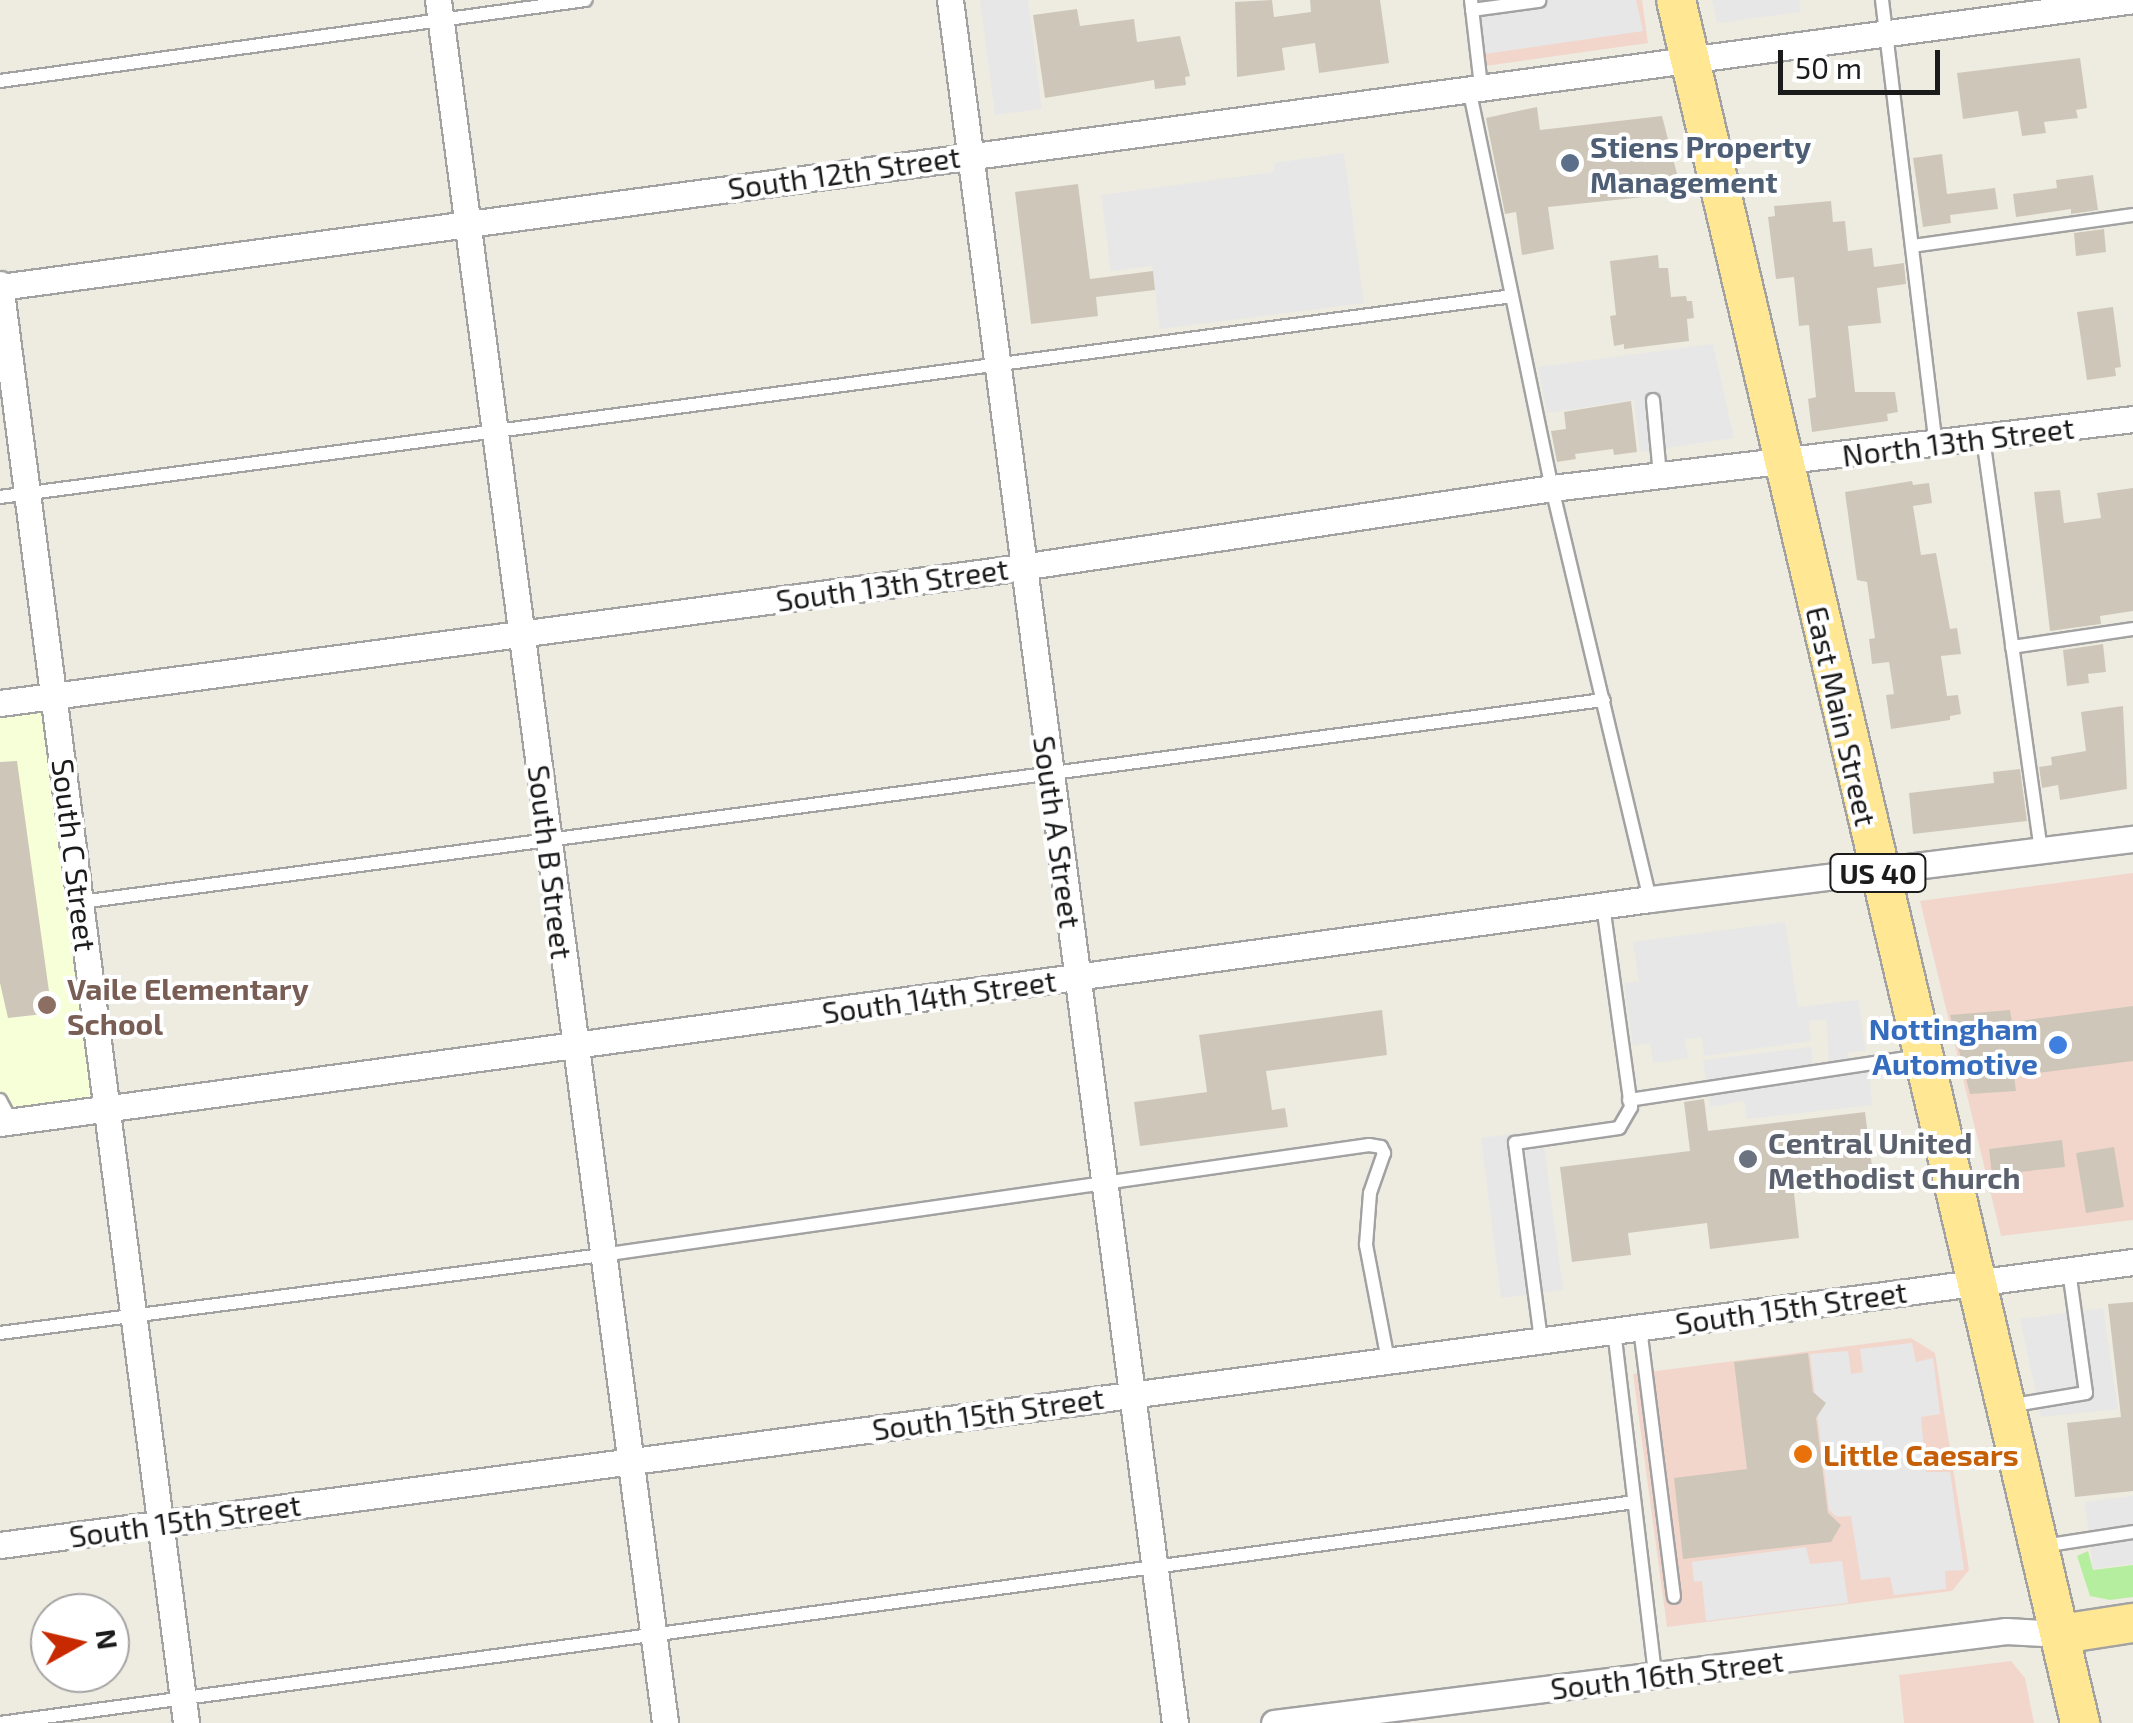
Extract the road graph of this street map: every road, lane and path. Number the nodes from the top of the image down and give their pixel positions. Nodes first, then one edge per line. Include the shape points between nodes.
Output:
1 (584, 0) edge
2 (950, 0) edge
3 (1676, 0) edge
4 (1882, 0) edge
5 (2133, 0) edge
6 (1539, 1) edge
7 (2077, 4) edge
8 (1471, 5) edge
9 (1999, 9) edge
10 (439, 10) edge
11 (1886, 32) junction
12 (1689, 58) junction
13 (0, 81) edge
14 (1475, 87) junction
15 (970, 155) junction
16 (2133, 214) edge
17 (468, 222) junction
18 (1912, 246) junction
19 (0, 286) edge
20 (1512, 296) junction
21 (996, 362) junction
22 (1652, 400) dead end
23 (2133, 419) edge
24 (496, 432) junction
25 (1983, 438) junction
26 (1936, 444) junction
27 (1783, 462) junction
28 (1660, 476) junction
29 (1552, 488) junction
30 (28, 494) junction
31 (0, 497) edge
32 (1022, 567) junction
33 (2133, 629) edge
34 (523, 634) junction
35 (2012, 647) junction
36 (54, 696) junction
37 (1604, 700) junction
38 (0, 703) edge
39 (1050, 773) junction
40 (2133, 838) edge
41 (548, 839) junction
42 (2041, 850) junction
43 (1877, 870) junction
44 (1650, 899) junction
45 (80, 902) junction
46 (1603, 905) junction
47 (1078, 978) junction
48 (574, 1045) junction
49 (1922, 1056) junction
50 (1630, 1100) junction
51 (107, 1108) junction
52 (4, 1115) edge
53 (1104, 1181) junction
54 (602, 1254) junction
55 (2133, 1262) edge
56 (2069, 1270) junction
57 (1976, 1282) junction
58 (134, 1316) junction
59 (1640, 1328) junction
60 (1614, 1330) junction
61 (0, 1333) edge
62 (1541, 1340) junction
63 (1388, 1360) junction
64 (1132, 1394) junction
65 (2007, 1406) junction
66 (630, 1461) junction
67 (1634, 1502) junction
68 (162, 1524) junction
69 (2133, 1532) edge
70 (0, 1545) edge
71 (2041, 1546) junction
72 (1154, 1568) junction
73 (1674, 1597) dead end
74 (2133, 1623) edge
75 (2061, 1634) junction
76 (653, 1636) junction
77 (1655, 1675) junction
78 (185, 1710) edge
79 (0, 1722) edge
80 (665, 1723) edge
81 (1175, 1723) edge
82 (1274, 1723) edge
83 (2080, 1723) edge

1 - 10 lane
2 - 15 street, South A Street
3 - 12 main road, East Main Street / US 40
4 - 11 lane
5 - 7 street, South 12th Street
6 - 8 lane
7 - 9 street, South 12th Street
8 - 14 lane
9 - 11 street, South 12th Street
10 - 13 lane
10 - 17 street, South B Street
11 - 12 street, South 12th Street
11 - 18 lane
12 - 14 street, South 12th Street
12 - 27 main road, East Main Street / US 40
14 - 15 street, South 12th Street
14 - 20 lane
15 - 17 street, South 12th Street
15 - 21 street, South A Street
16 - 18 lane
17 - 19 street, South 12th Street
17 - 24 street, South B Street
18 - 26 lane
19 - 30 street, South C Street
20 - 21 lane
20 - 29 lane
21 - 24 lane
21 - 32 street, South A Street
22 - 28 lane
23 - 25 street, North 13th Street
24 - 30 lane
24 - 34 street, South B Street
25 - 26 street, North 13th Street
25 - 35 lane
26 - 27 street, North 13th Street
27 - 28 street, South 13th Street
27 - 43 main road, East Main Street / US 40
28 - 29 street, South 13th Street
29 - 32 street, South 13th Street
29 - 37 lane
30 - 31 lane
30 - 36 street, South C Street
32 - 34 street, South 13th Street
32 - 39 street, South A Street
33 - 35 lane
34 - 36 street, South 13th Street
34 - 41 street, South B Street
35 - 42 lane
36 - 38 street, South 13th Street
36 - 45 street, South C Street
37 - 39 lane
37 - 44 lane
39 - 41 lane
39 - 47 street, South A Street
40 - 42 street, South 14th Street
41 - 45 lane
41 - 48 street, South B Street
42 - 43 street, South 14th Street
43 - 44 street, South 14th Street
43 - 49 main road, East Main Street / US 40
44 - 46 street, South 14th Street
45 - 51 street, South C Street
46 - 47 street, South 14th Street
46 - 50 lane
47 - 48 street, South 14th Street
47 - 53 street, South A Street
48 - 51 street, South 14th Street
48 - 54 street, South B Street
49 - 50 lane
49 - 57 main road, East Main Street / US 40
50 - 62 lane via 1620,1128 1515,1144
51 - 52 street, South 14th Street
51 - 58 street, South C Street
53 - 54 lane
53 - 63 lane via 1380,1147 1366,1245
53 - 64 street, South A Street
54 - 58 lane
54 - 66 street, South B Street
55 - 56 street, South 15th Street
56 - 57 street, South 15th Street
56 - 65 lane via 2086,1393
57 - 59 street, South 15th Street
57 - 65 main road, East Main Street / US 40
58 - 61 lane
58 - 68 street, South C Street
59 - 60 street, South 15th Street
59 - 73 lane
60 - 62 street, South 15th Street
60 - 67 lane
62 - 63 street, South 15th Street
63 - 64 street, South 15th Street
64 - 66 street, South 15th Street
64 - 72 street, South A Street
65 - 71 main road, East Main Street / US 40
66 - 68 street, South 15th Street
66 - 76 street, South B Street
67 - 72 lane
67 - 77 lane
68 - 70 street, South 15th Street
68 - 78 street, South C Street
69 - 71 lane
71 - 75 main road, East Main Street / US 40
72 - 76 lane
72 - 81 street, South A Street
74 - 75 main road
75 - 77 street, South 16th Street via 2006,1631
75 - 83 main road, East Main Street / US 40
76 - 78 lane
76 - 80 street, South B Street
77 - 82 street, South 16th Street
78 - 79 lane

